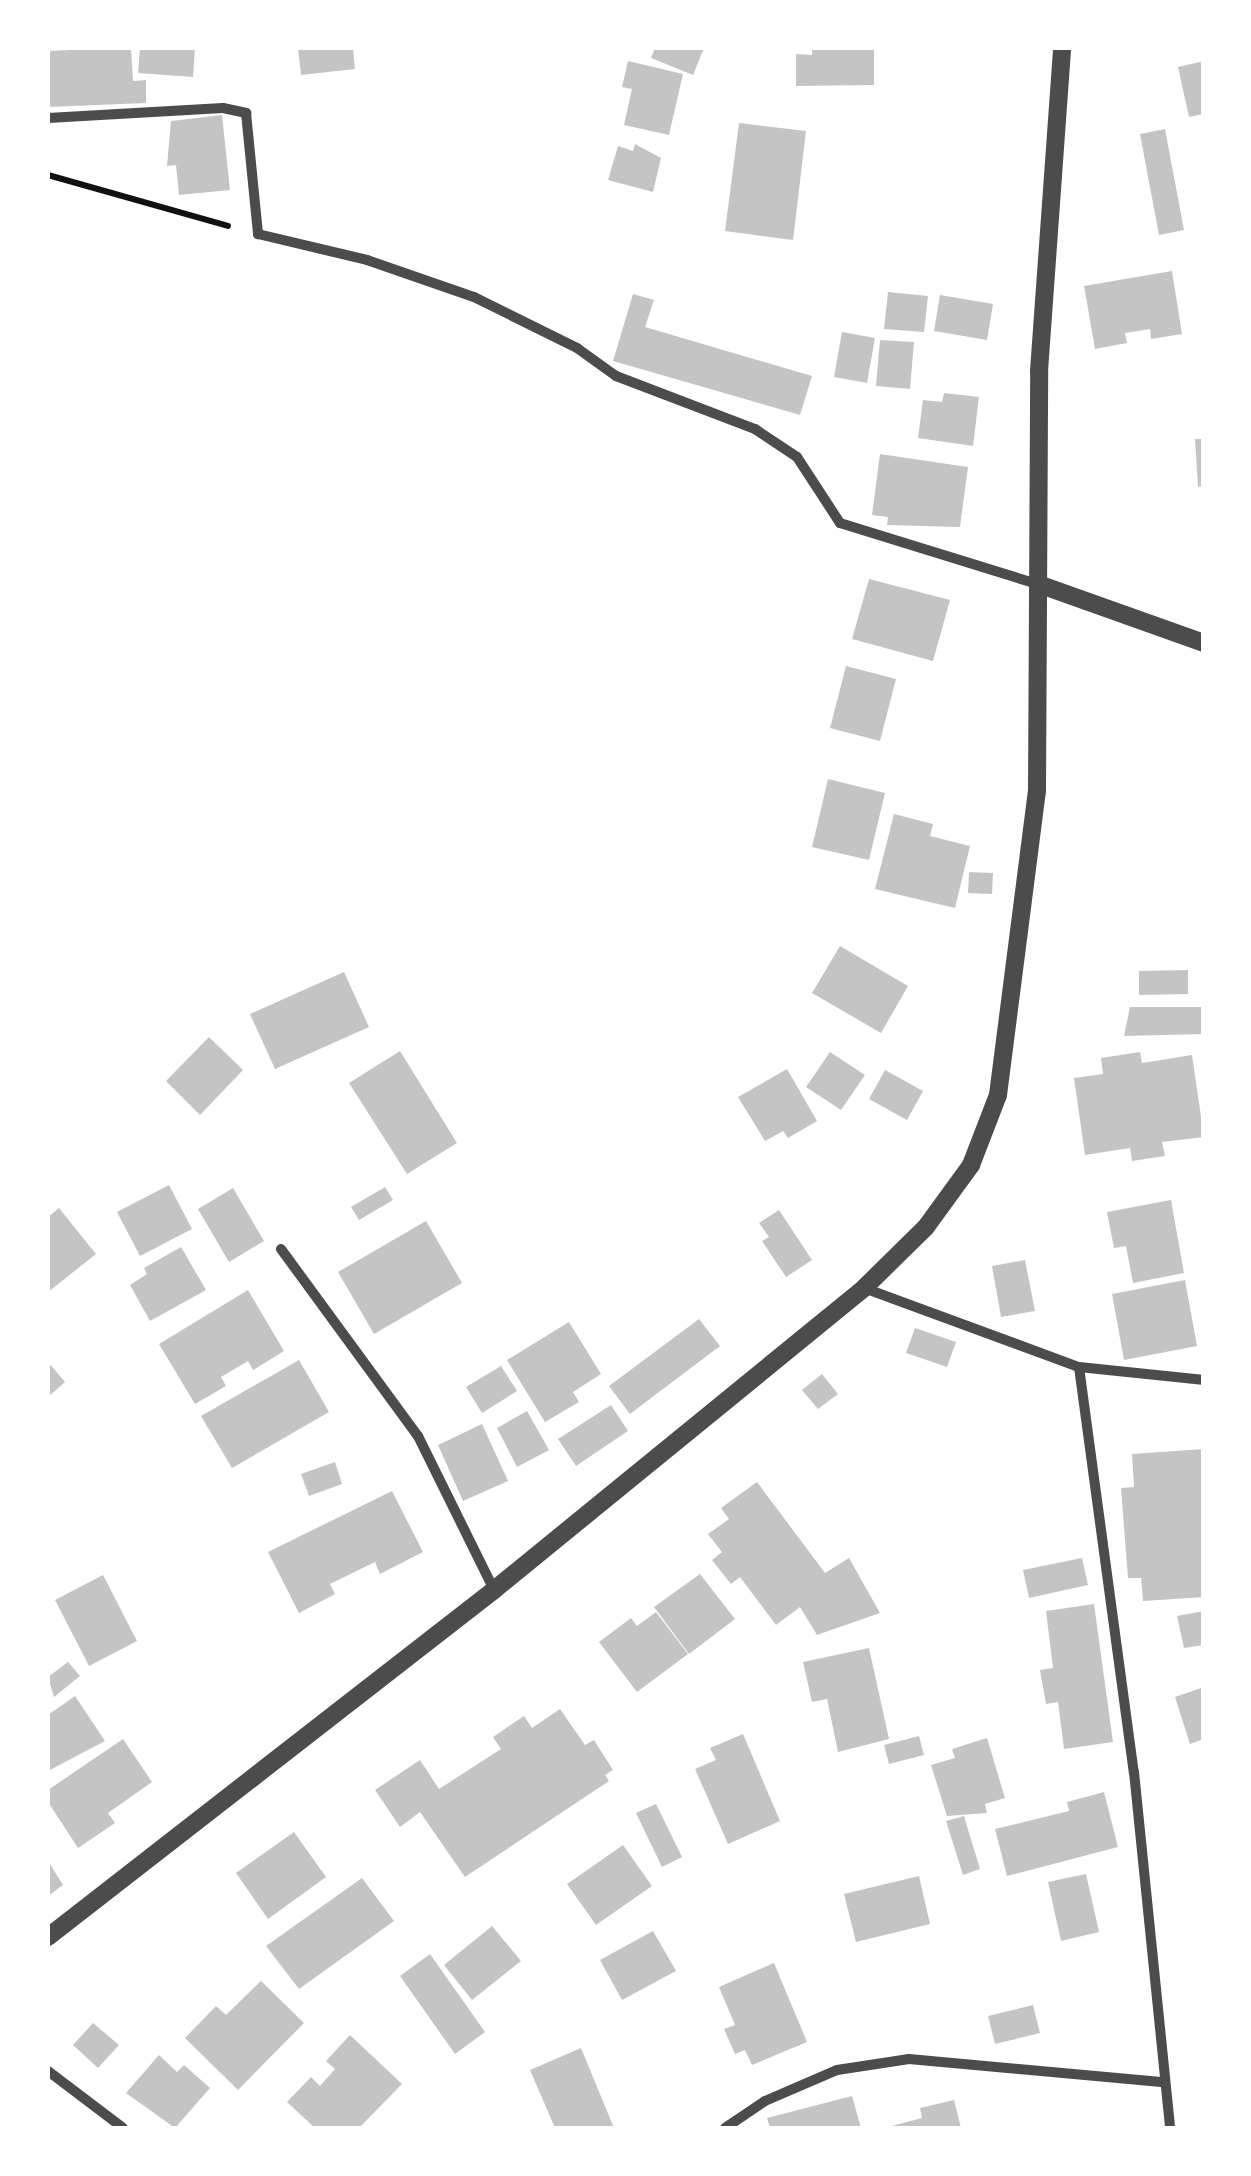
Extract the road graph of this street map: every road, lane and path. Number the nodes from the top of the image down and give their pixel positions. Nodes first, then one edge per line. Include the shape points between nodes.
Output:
1 (1062, 48) edge
2 (48, 118) edge
3 (48, 175) edge
4 (258, 234) junction
5 (1041, 585) junction
6 (1204, 644) edge
7 (281, 1248) dead end
8 (864, 1288) junction
9 (1079, 1367) junction
10 (1204, 1380) edge
11 (494, 1590) junction
12 (48, 1937) edge
13 (48, 2071) edge
14 (1164, 2082) junction
15 (122, 2128) edge
16 (725, 2128) edge
17 (1170, 2128) edge

1 - 5 street via 1039,371
2 - 4 street via 223,108 246,113
3 - 4 path
4 - 5 street via 366,260 474,297 577,348 616,376 755,430 798,458 840,523
5 - 6 street
5 - 8 street via 1037,791 998,1095 971,1165 926,1227
7 - 11 street via 418,1436
8 - 9 street
8 - 11 street
9 - 10 street
9 - 14 street via 1134,1772
11 - 12 street
13 - 15 street
14 - 16 street via 909,2060 836,2070 765,2101
14 - 17 street

